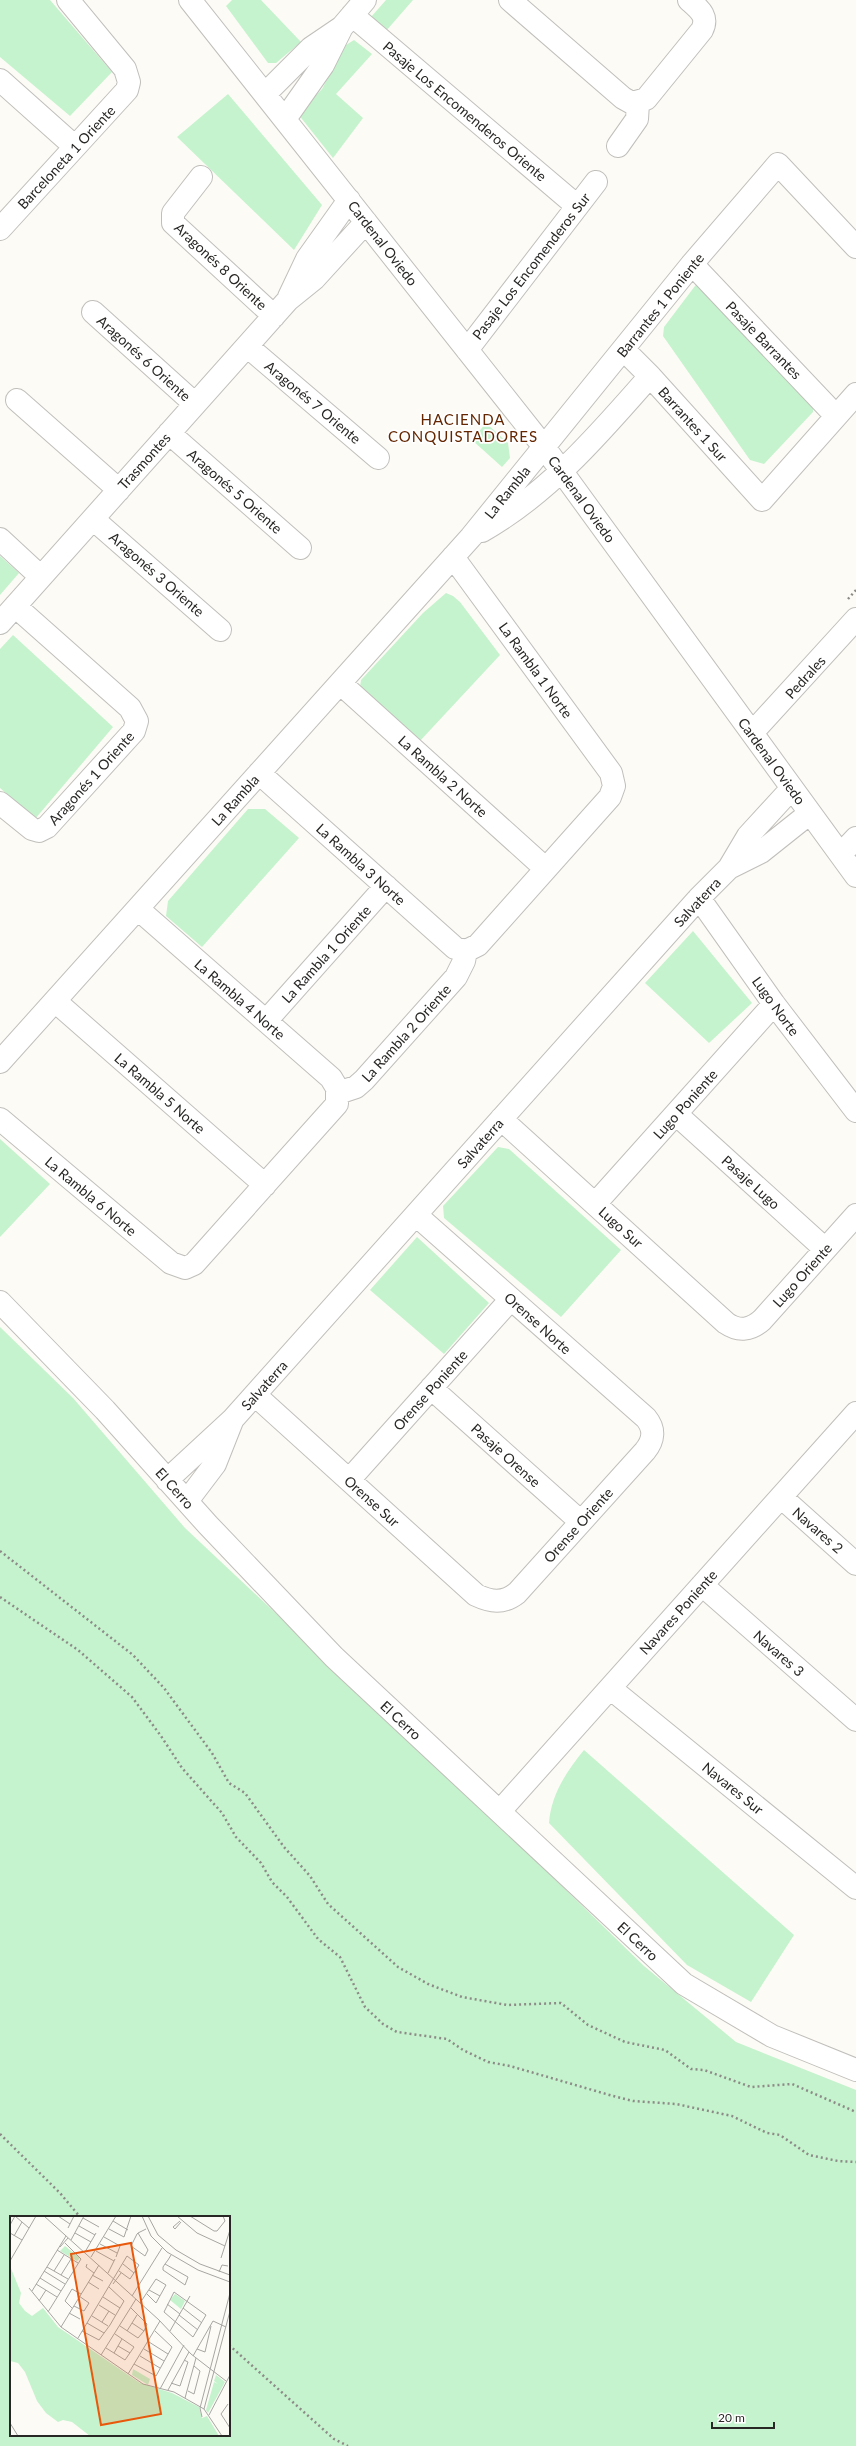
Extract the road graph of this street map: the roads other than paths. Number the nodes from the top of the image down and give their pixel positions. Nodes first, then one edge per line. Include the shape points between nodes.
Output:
1 (68, 0) edge
2 (510, 0) edge
3 (689, 0) edge
4 (200, 4) edge
5 (353, 14) edge
6 (0, 80) edge
7 (265, 94) junction
8 (638, 103) junction
9 (285, 119) junction
10 (74, 146) junction
11 (618, 146) dead end
12 (201, 177) dead end
13 (596, 182) dead end
14 (349, 200) junction
15 (577, 206) junction
16 (366, 222) junction
17 (0, 229) edge
18 (856, 247) edge
19 (692, 264) junction
20 (288, 300) junction
21 (93, 312) dead end
22 (274, 316) junction
23 (247, 346) junction
24 (467, 350) junction
25 (624, 350) junction
26 (650, 376) junction
27 (856, 394) edge
28 (18, 400) dead end
29 (195, 404) junction
30 (836, 416) junction
31 (169, 433) junction
32 (544, 447) junction
33 (378, 458) dead end
34 (561, 470) junction
35 (119, 490) junction
36 (93, 519) junction
37 (471, 537) junction
38 (0, 539) edge
39 (300, 548) dead end
40 (453, 557) junction
41 (41, 576) junction
42 (15, 606) junction
43 (856, 619) edge
44 (0, 623) edge
45 (220, 630) dead end
46 (340, 683) junction
47 (752, 733) junction
48 (259, 773) junction
49 (792, 788) junction
50 (0, 803) edge
51 (810, 813) junction
52 (856, 838) edge
53 (841, 854) junction
54 (729, 868) junction
55 (546, 869) junction
56 (856, 876) edge
57 (386, 886) junction
58 (699, 898) junction
59 (138, 909) junction
60 (466, 951) junction
61 (55, 1001) junction
62 (774, 1004) junction
63 (266, 1021) junction
64 (0, 1062) edge
65 (338, 1093) junction
66 (856, 1111) edge
67 (676, 1114) junction
68 (0, 1119) edge
69 (501, 1119) junction
70 (265, 1185) junction
71 (595, 1204) junction
72 (416, 1215) junction
73 (856, 1215) edge
74 (825, 1249) junction
75 (511, 1299) junction
76 (0, 1302) edge
77 (744, 1329) joint
78 (431, 1388) junction
79 (255, 1395) junction
80 (856, 1413) edge
81 (233, 1419) junction
82 (653, 1436) joint
83 (168, 1480) junction
84 (349, 1480) junction
85 (781, 1497) junction
86 (187, 1501) junction
87 (580, 1522) junction
88 (856, 1564) edge
89 (702, 1585) junction
90 (493, 1601) joint
91 (610, 1688) junction
92 (856, 1720) edge
93 (500, 1812) junction
94 (856, 1888) edge
95 (856, 2070) edge

1 - 10 street, Barceloneta 1 Oriente via 125,69 129,82 122,97
2 - 8 street via 623,98
3 - 8 street via 703,13 705,19 702,30 650,95
4 - 7 street, Cardenal Oviedo
5 - 7 street via 311,48
5 - 9 street via 324,65
5 - 15 street, Pasaje Los Encomenderos Oriente
6 - 10 street
7 - 9 street, Cardenal Oviedo
8 - 11 street via 638,119
9 - 14 street, Cardenal Oviedo
10 - 17 street, Barceloneta 1 Oriente
12 - 22 street, Aragonés 8 Oriente via 172,213 173,223
13 - 15 street, Pasaje Los Encomenderos Sur
14 - 16 street, Cardenal Oviedo
14 - 20 street, Trasmontes via 306,259
15 - 24 street, Pasaje Los Encomenderos Sur
16 - 20 street, Trasmontes via 314,279
16 - 24 street, Cardenal Oviedo
18 - 19 street, Barrantes 1 Poniente via 778,164
19 - 25 street, Barrantes 1 Poniente
19 - 30 street, Pasaje Barrantes
20 - 22 street, Trasmontes
21 - 29 street, Aragonés 6 Oriente
22 - 23 street, Trasmontes
23 - 29 street, Trasmontes
23 - 33 street, Aragonés 7 Oriente
24 - 32 street, Cardenal Oviedo
25 - 26 street, Barrantes 1 Sur
25 - 32 street, Barrantes 1 Poniente
26 - 30 street, Barrantes 1 Sur via 762,500
26 - 34 street via 597,436
27 - 30 street
28 - 35 street
29 - 31 street, Trasmontes
31 - 35 street, Trasmontes
31 - 39 street, Aragonés 5 Oriente
32 - 34 street, Cardenal Oviedo
32 - 37 street, La Rambla
34 - 37 street, La Rambla via 514,512
34 - 47 street, Cardenal Oviedo
35 - 36 street, Trasmontes
36 - 41 street, Trasmontes
36 - 45 street, Aragonés 3 Oriente
37 - 40 street, La Rambla
38 - 41 street
40 - 46 street, La Rambla
40 - 55 street, La Rambla 1 Norte via 611,773 614,786 610,797
41 - 42 street, Trasmontes
42 - 44 street, Trasmontes
42 - 50 street, Aragonés 1 Oriente via 130,708 137,722 134,731 47,827 38,831 32,829
43 - 47 street, Pedrales
46 - 48 street, La Rambla
46 - 55 street, La Rambla 2 Norte
47 - 49 street, Cardenal Oviedo
48 - 57 street, La Rambla 3 Norte
48 - 59 street, La Rambla
49 - 51 street, Cardenal Oviedo
49 - 54 street, Salvaterra via 748,836
51 - 53 street, Cardenal Oviedo
51 - 54 street, Salvaterra via 761,852
52 - 53 street
53 - 56 street, Cardenal Oviedo
54 - 58 street, Salvaterra
55 - 60 street via 478,946
57 - 60 street, La Rambla 3 Norte via 455,948
57 - 63 street, La Rambla 1 Oriente
58 - 62 street, Lugo Norte
58 - 69 street, Salvaterra
59 - 61 street, La Rambla
59 - 63 street, La Rambla 4 Norte
60 - 65 street, La Rambla 2 Oriente via 464,962 456,977 364,1080 356,1087
61 - 64 street, La Rambla
61 - 70 street, La Rambla 5 Norte
62 - 66 street, Lugo Norte
62 - 67 street, Lugo Poniente
63 - 65 street, La Rambla 4 Norte via 331,1078
65 - 70 street via 333,1109
67 - 71 street, Lugo Poniente
67 - 74 street, Pasaje Lugo
68 - 70 street, La Rambla 6 Norte via 171,1263 185,1268 194,1264
69 - 71 street, Lugo Sur
69 - 72 street, Salvaterra
71 - 77 street, Lugo Sur via 726,1323
72 - 75 street, Orense Norte
72 - 79 street, Salvaterra
73 - 74 street, Lugo Oriente
74 - 77 street, Lugo Oriente via 762,1320 752,1328
75 - 78 street, Orense Poniente
75 - 82 street, Orense Norte via 646,1418
76 - 83 street, El Cerro via 105,1410
78 - 84 street, Orense Poniente
78 - 87 street, Pasaje Orense
79 - 81 street, Salvaterra
79 - 84 street, Orense Sur
80 - 85 street, Navares Poniente
81 - 83 street, Salvaterra
81 - 86 street, Salvaterra via 215,1464
82 - 87 street, Orense Oriente via 645,1451
83 - 86 street, El Cerro
84 - 90 street, Orense Sur via 476,1595
85 - 88 street, Navares 2
85 - 89 street, Navares Poniente
86 - 93 street, El Cerro via 334,1657
87 - 90 street, Orense Oriente via 517,1594 504,1601
89 - 91 street, Navares Poniente
89 - 92 street, Navares 3
91 - 93 street, Navares Poniente
91 - 94 street, Navares Sur
93 - 95 street, El Cerro via 684,1984 772,2036

